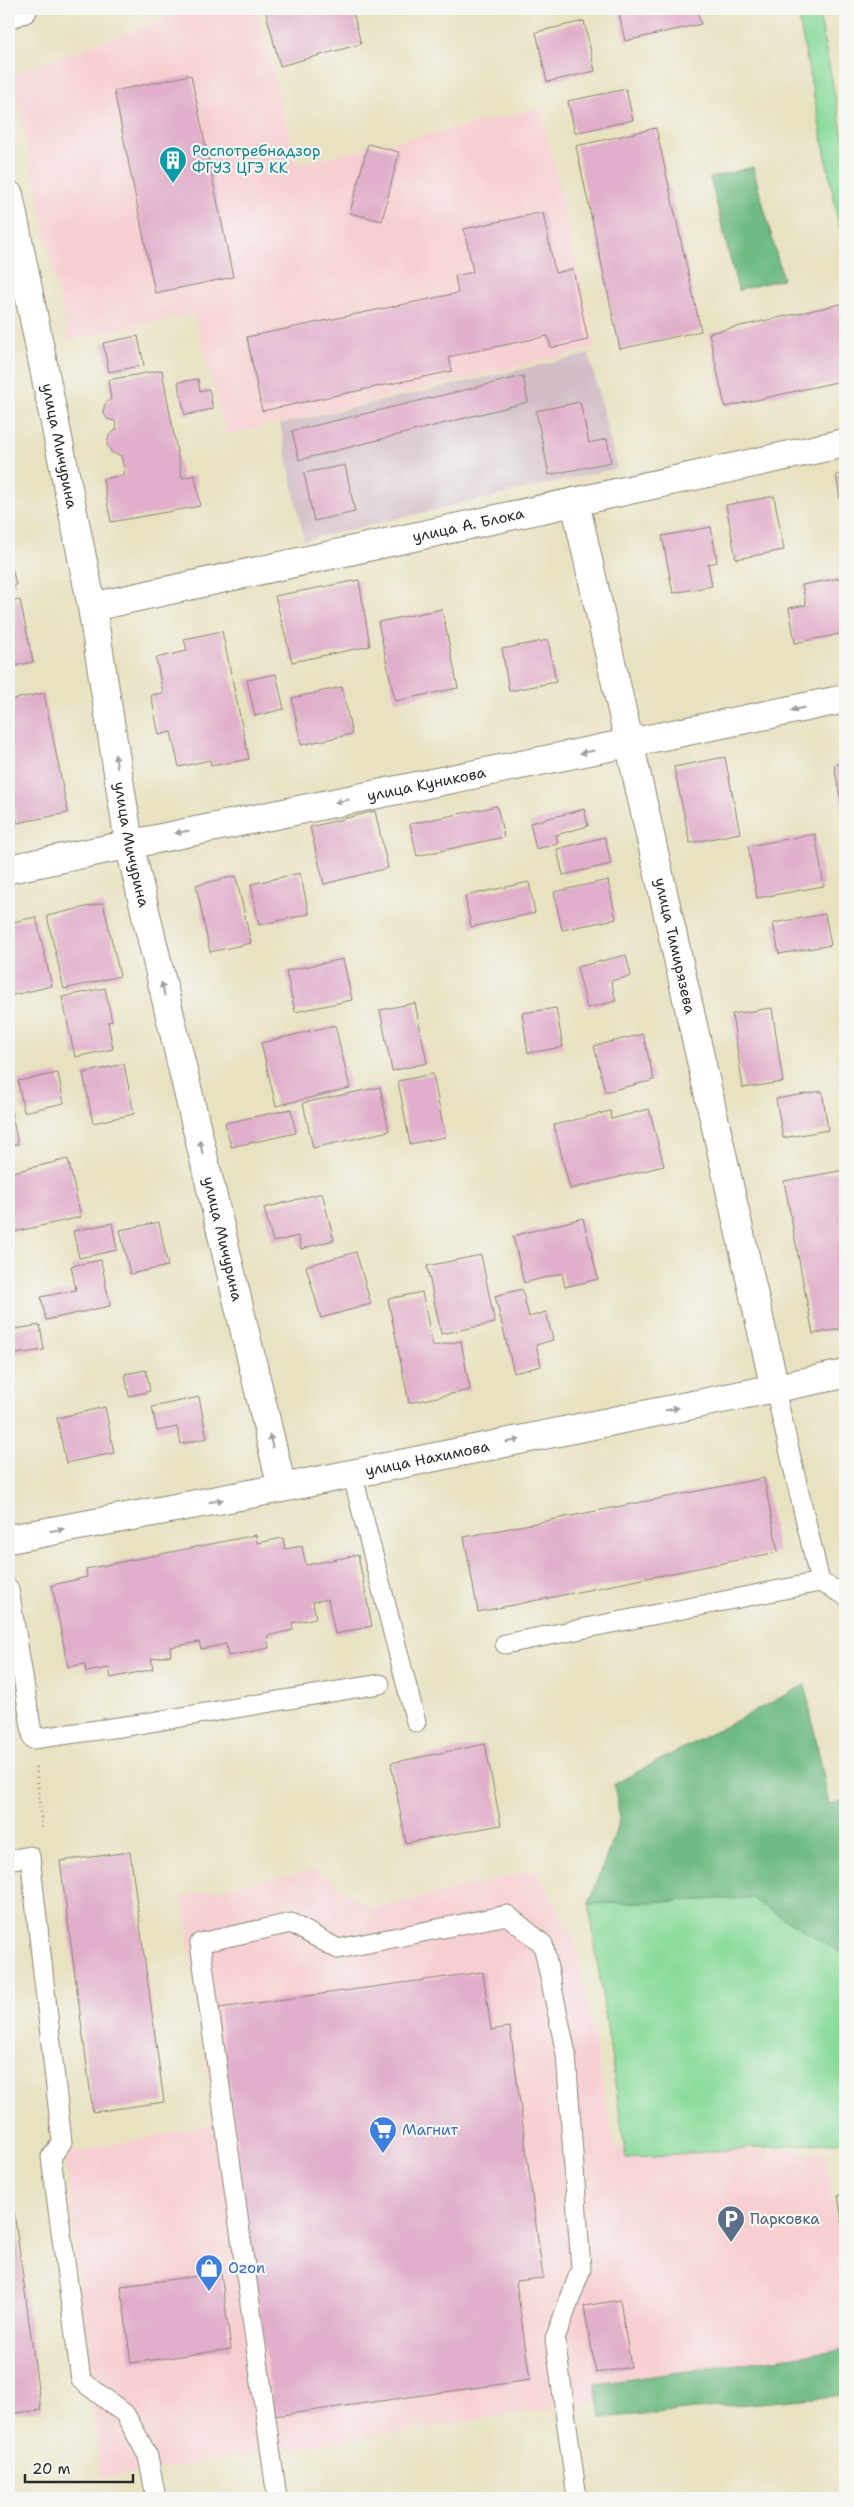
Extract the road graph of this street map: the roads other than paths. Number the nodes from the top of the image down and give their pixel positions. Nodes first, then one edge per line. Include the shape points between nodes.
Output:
1 (23, 9) edge
2 (9, 14) edge
3 (9, 195) edge
4 (845, 444) edge
5 (575, 502) junction
6 (92, 607) junction
7 (845, 699) edge
8 (629, 744) junction
9 (129, 843) junction
10 (9, 869) edge
11 (845, 1374) edge
12 (775, 1389) junction
13 (352, 1473) junction
14 (282, 1488) junction
15 (9, 1539) edge
16 (820, 1582) junction
17 (9, 1589) edge
18 (845, 1595) edge
19 (505, 1644) dead end
20 (380, 1684) dead end
21 (416, 1722) dead end
22 (9, 1860) edge
23 (156, 2498) edge
24 (277, 2498) edge
25 (577, 2498) edge

1 - 2 street
3 - 6 street, улица Мичурина
4 - 5 street, улица А. Блока
5 - 6 street, улица А. Блока
5 - 8 street, улица Тимирязева
9 -> 6 street, улица Мичурина
7 -> 8 street, улица Куникова
8 -> 9 street, улица Куникова
8 - 12 street, улица Тимирязева
9 - 10 street, улица Куникова
14 -> 9 street, улица Мичурина
11 - 12 street, улица Нахимова
13 -> 12 street, улица Нахимова
12 - 16 lane
13 - 14 street, улица Нахимова
13 - 21 lane
15 -> 14 street, улица Нахимова
16 - 18 lane
16 - 19 lane
17 - 20 lane via 33,1740
22 - 23 lane via 30,1856 62,2142 51,2157 81,2380 125,2414 148,2456
24 - 25 lane via 200,1943 292,1923 338,1949 507,1915 542,1944 566,2054 581,2269 555,2339

